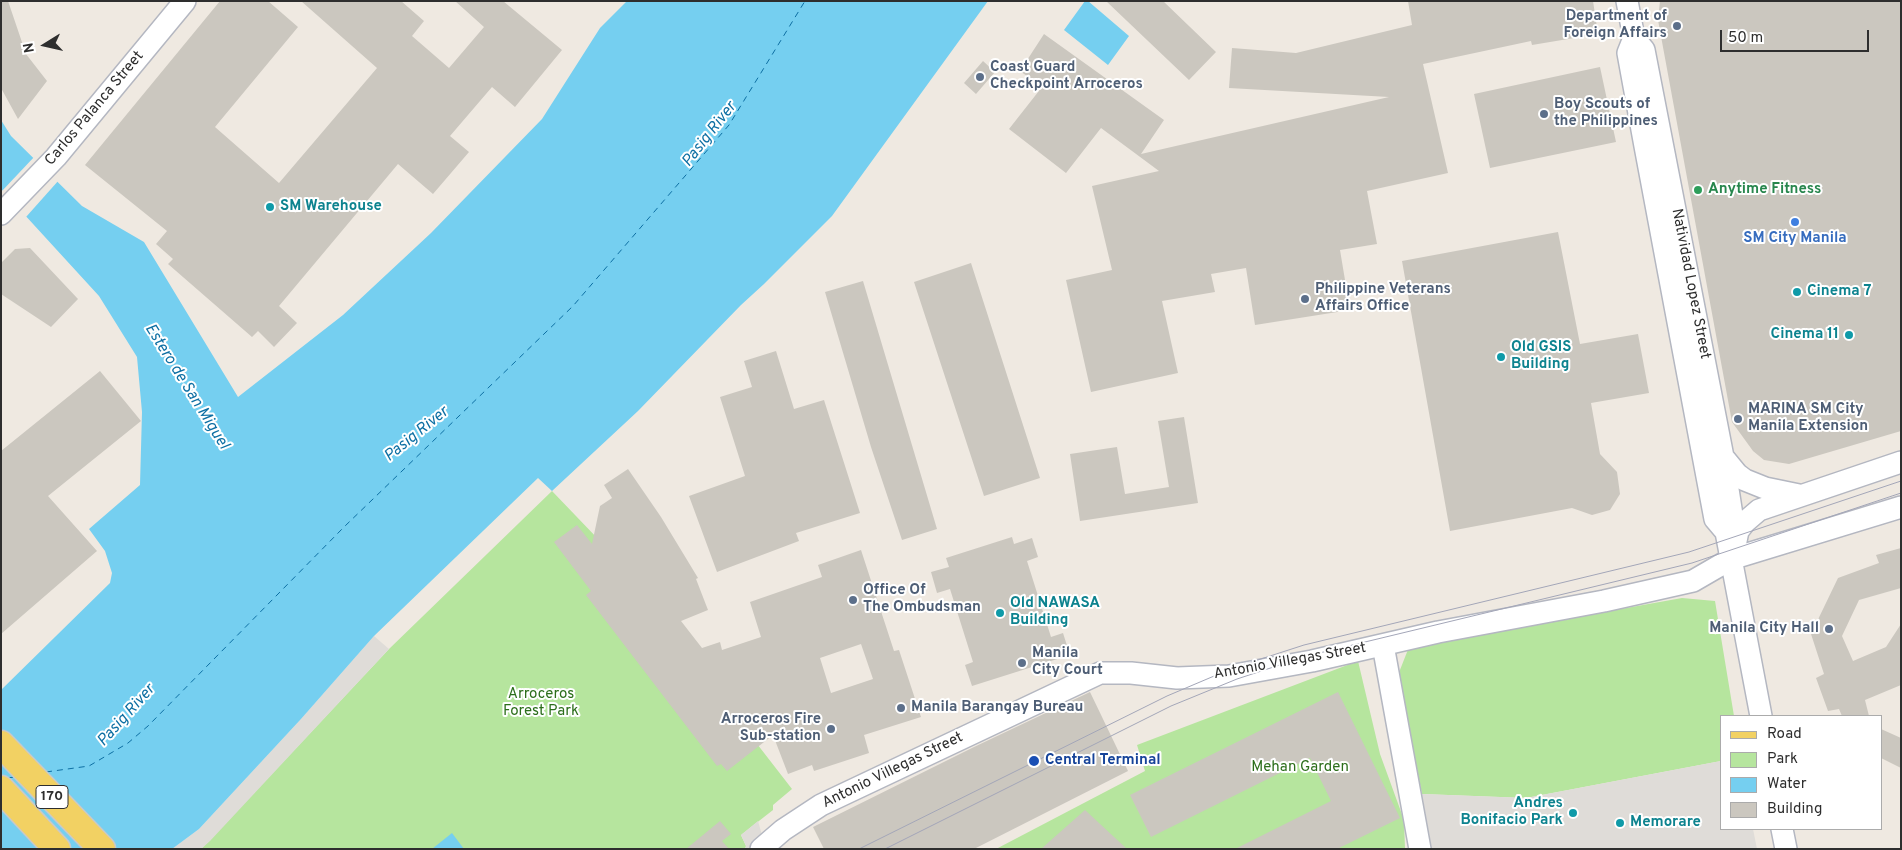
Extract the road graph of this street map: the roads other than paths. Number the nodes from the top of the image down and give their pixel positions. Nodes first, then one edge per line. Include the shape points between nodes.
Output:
1 (185, 1) edge
2 (1627, 1) edge
3 (1660, 178) junction
4 (7, 209) edge
5 (1723, 457) junction
6 (1901, 462) edge
7 (1801, 496) junction
8 (1901, 506) edge
9 (1726, 532) junction
10 (1731, 559) junction
11 (1383, 645) junction
12 (1761, 715) edge
13 (1, 744) edge
14 (1, 789) edge
15 (1782, 830) edge
16 (785, 840) edge
17 (57, 849) edge
18 (102, 849) edge
19 (761, 849) edge
20 (1420, 849) edge
21 (1786, 849) edge

1 - 4 street, Carlos Palanca Street via 56,156
2 - 3 street, Natividad Lopez Street via 1634,38 1628,54 1654,144
3 - 5 street, Natividad Lopez Street
3 - 9 street, Natividad Lopez Street via 1716,518
5 - 7 street via 1746,480
5 - 9 street, Natividad Lopez Street via 1732,515
6 - 7 street
7 - 10 street via 1760,510 1745,522 1738,532
8 - 10 street, Antonio Villegas Street
9 - 10 street, Natividad Lopez Street
10 - 11 street, Antonio Villegas Street via 1693,581
10 - 12 street, Natividad Lopez Street
11 - 16 street, Antonio Villegas Street via 1229,676 1177,678 1100,673 821,805
11 - 20 street
13 - 18 main road, 170
14 - 17 main road, 170
15 - 21 street
16 - 19 street, Antonio Villegas Street

